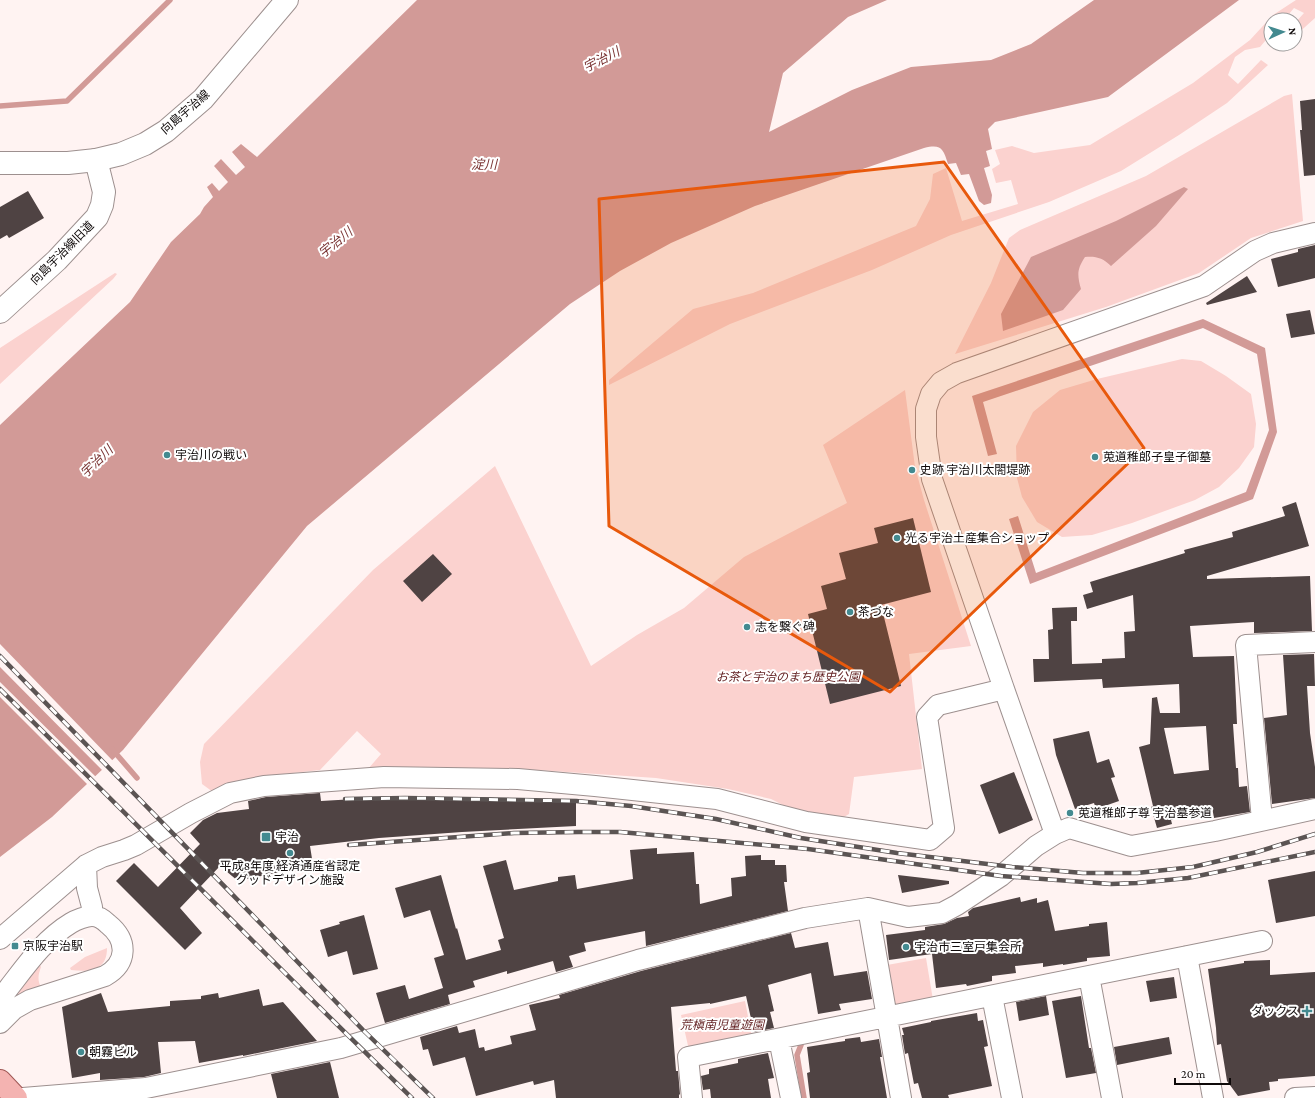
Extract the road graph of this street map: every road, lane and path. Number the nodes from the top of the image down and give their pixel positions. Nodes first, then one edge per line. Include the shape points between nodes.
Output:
1 (271, 0) edge
2 (287, 0) edge
3 (267, 23) junction
4 (96, 160) junction
5 (0, 163) edge
6 (1315, 233) edge
7 (0, 312) edge
8 (1315, 642) edge
9 (1004, 689) junction
10 (1315, 809) edge
11 (1262, 820) junction
12 (1055, 834) junction
13 (86, 865) junction
14 (868, 908) junction
15 (91, 916) junction
16 (0, 939) edge
17 (1262, 941) dead end
18 (1187, 956) junction
19 (1089, 976) junction
20 (992, 996) junction
21 (0, 999) edge
22 (887, 1017) junction
23 (0, 1023) edge
24 (779, 1039) junction
25 (0, 1081) edge
26 (141, 1093) edge
27 (108, 1095) edge
28 (1315, 1097) edge
29 (16, 1098) edge
30 (23, 1098) edge
31 (692, 1098) edge
32 (791, 1098) edge
33 (901, 1098) edge
34 (1012, 1098) edge
35 (1112, 1098) edge
36 (1213, 1098) edge
37 (1295, 1098) edge

1 - 3 street
2 - 3 main road, 向島宇治線
3 - 4 main road, 向島宇治線 via 203,99 166,131 145,144 121,154
4 - 5 main road, 向島宇治線 via 68,163
4 - 7 main road, 向島宇治線旧道 via 104,192 97,217 57,260
6 - 9 street via 1273,242 1204,286 957,373 941,382 931,394 926,409 926,437 932,479
8 - 11 street via 1246,645
9 - 12 street
9 - 13 street via 938,705 927,717 944,828 930,840 806,822 717,799 518,780 384,777 264,786 230,793 136,845
10 - 11 street
11 - 12 street via 1131,846 1069,828
12 - 14 street via 1036,846 1001,876 942,913 908,917
13 - 15 street via 86,888 92,907
13 - 16 street
14 - 22 street
14 - 26 street via 805,918 638,960 341,1048
15 - 21 street via 72,923 51,938
15 - 23 street via 106,922 121,940 123,953 112,972 30,1000 14,1009
17 - 18 street
18 - 19 street
18 - 36 street
19 - 20 street
19 - 35 street
20 - 22 street
20 - 34 street
22 - 24 street
22 - 33 street
24 - 31 street via 688,1057
24 - 32 street
25 - 29 main road
26 - 27 street
27 - 30 street
28 - 37 street

